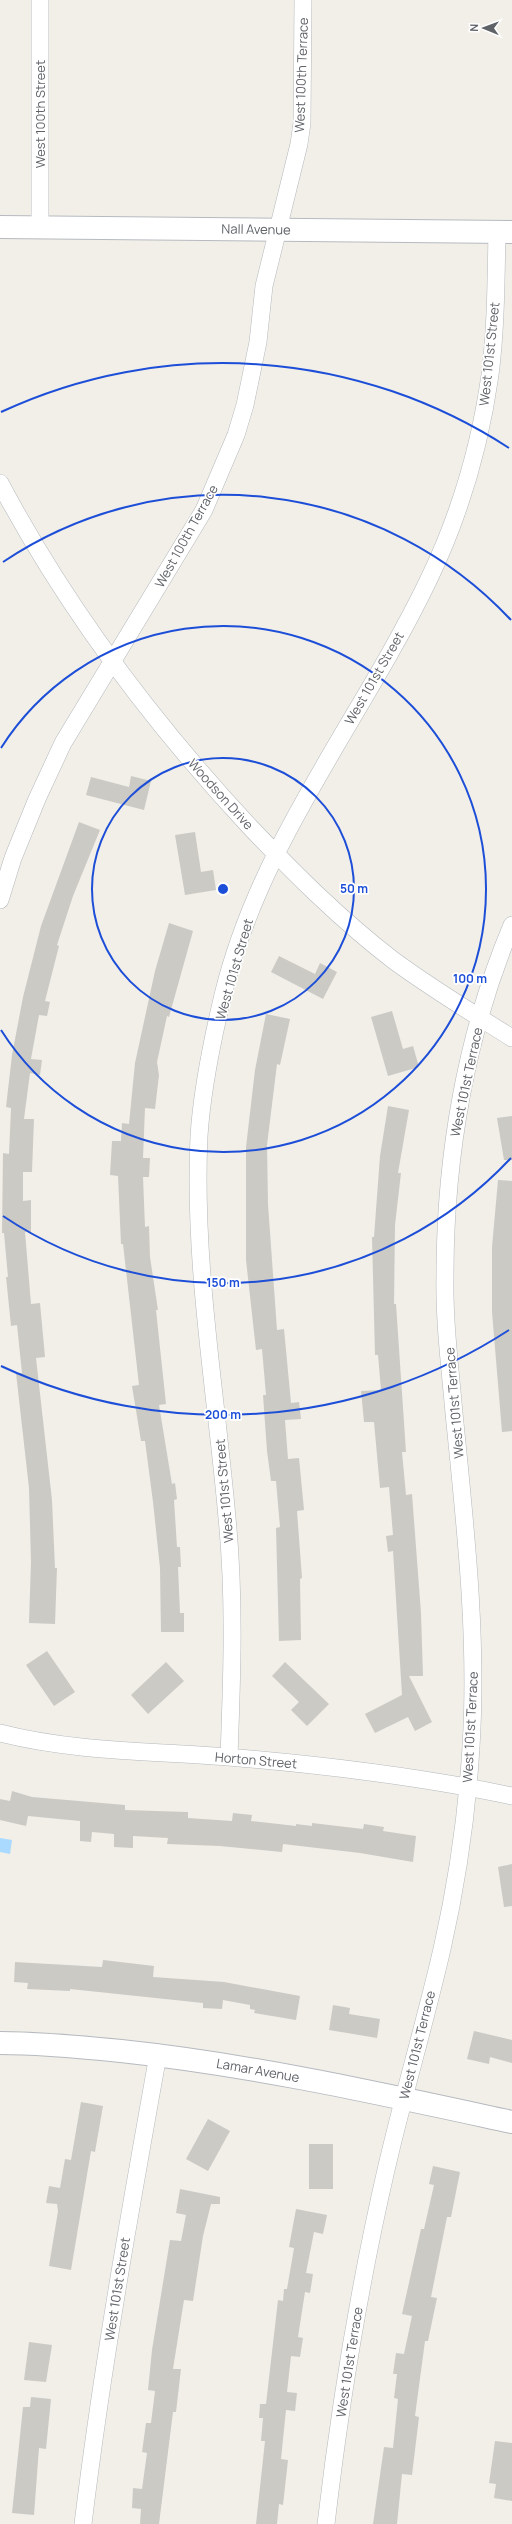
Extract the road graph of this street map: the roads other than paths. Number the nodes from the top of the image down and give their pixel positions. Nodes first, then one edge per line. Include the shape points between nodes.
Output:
1 (40, 0) edge
2 (303, 0) edge
3 (0, 227) edge
4 (40, 227) junction
5 (277, 229) junction
6 (505, 232) edge
7 (0, 483) edge
8 (112, 660) junction
9 (276, 854) junction
10 (0, 900) edge
11 (512, 925) edge
12 (480, 1018) junction
13 (512, 1038) edge
14 (0, 1733) edge
15 (229, 1757) junction
16 (467, 1787) junction
17 (512, 1796) edge
18 (0, 2043) edge
19 (158, 2055) junction
20 (404, 2099) junction
21 (512, 2122) edge
22 (83, 2524) edge
23 (326, 2524) edge

1 - 4 street, West 100th Street
2 - 5 street, West 100th Terrace via 301,130
3 - 4 street, Nall Avenue
4 - 5 street, Nall Avenue
5 - 6 street, Nall Avenue
5 - 8 street, West 100th Terrace via 264,286 257,349 236,435 204,510
6 - 9 street, West 101st Street via 490,375 471,465 454,520 409,618 293,819
7 - 8 street, Woodson Drive via 25,530 80,616
8 - 9 street, Woodson Drive via 154,717 214,788
8 - 10 street, West 100th Terrace via 63,743 13,858
9 - 12 street, Woodson Drive via 324,902 393,960
9 - 15 street, West 101st Street via 242,935 224,992 206,1074 199,1133 200,1249 228,1522 233,1608
11 - 12 street, West 101st Terrace via 490,982
12 - 13 street, Woodson Drive
12 - 16 street, West 101st Terrace via 467,1067 454,1135 444,1276 469,1574 473,1676
14 - 15 street, Horton Street via 71,1746
15 - 16 street, Horton Street via 374,1772
16 - 17 street, Horton Street
16 - 20 street, West 101st Terrace via 454,1893
18 - 19 street, Lamar Avenue
19 - 20 street, Lamar Avenue via 295,2076
19 - 22 street, West 101st Street via 115,2293
20 - 21 street, Lamar Avenue
20 - 23 street, West 101st Terrace via 365,2266 347,2370

